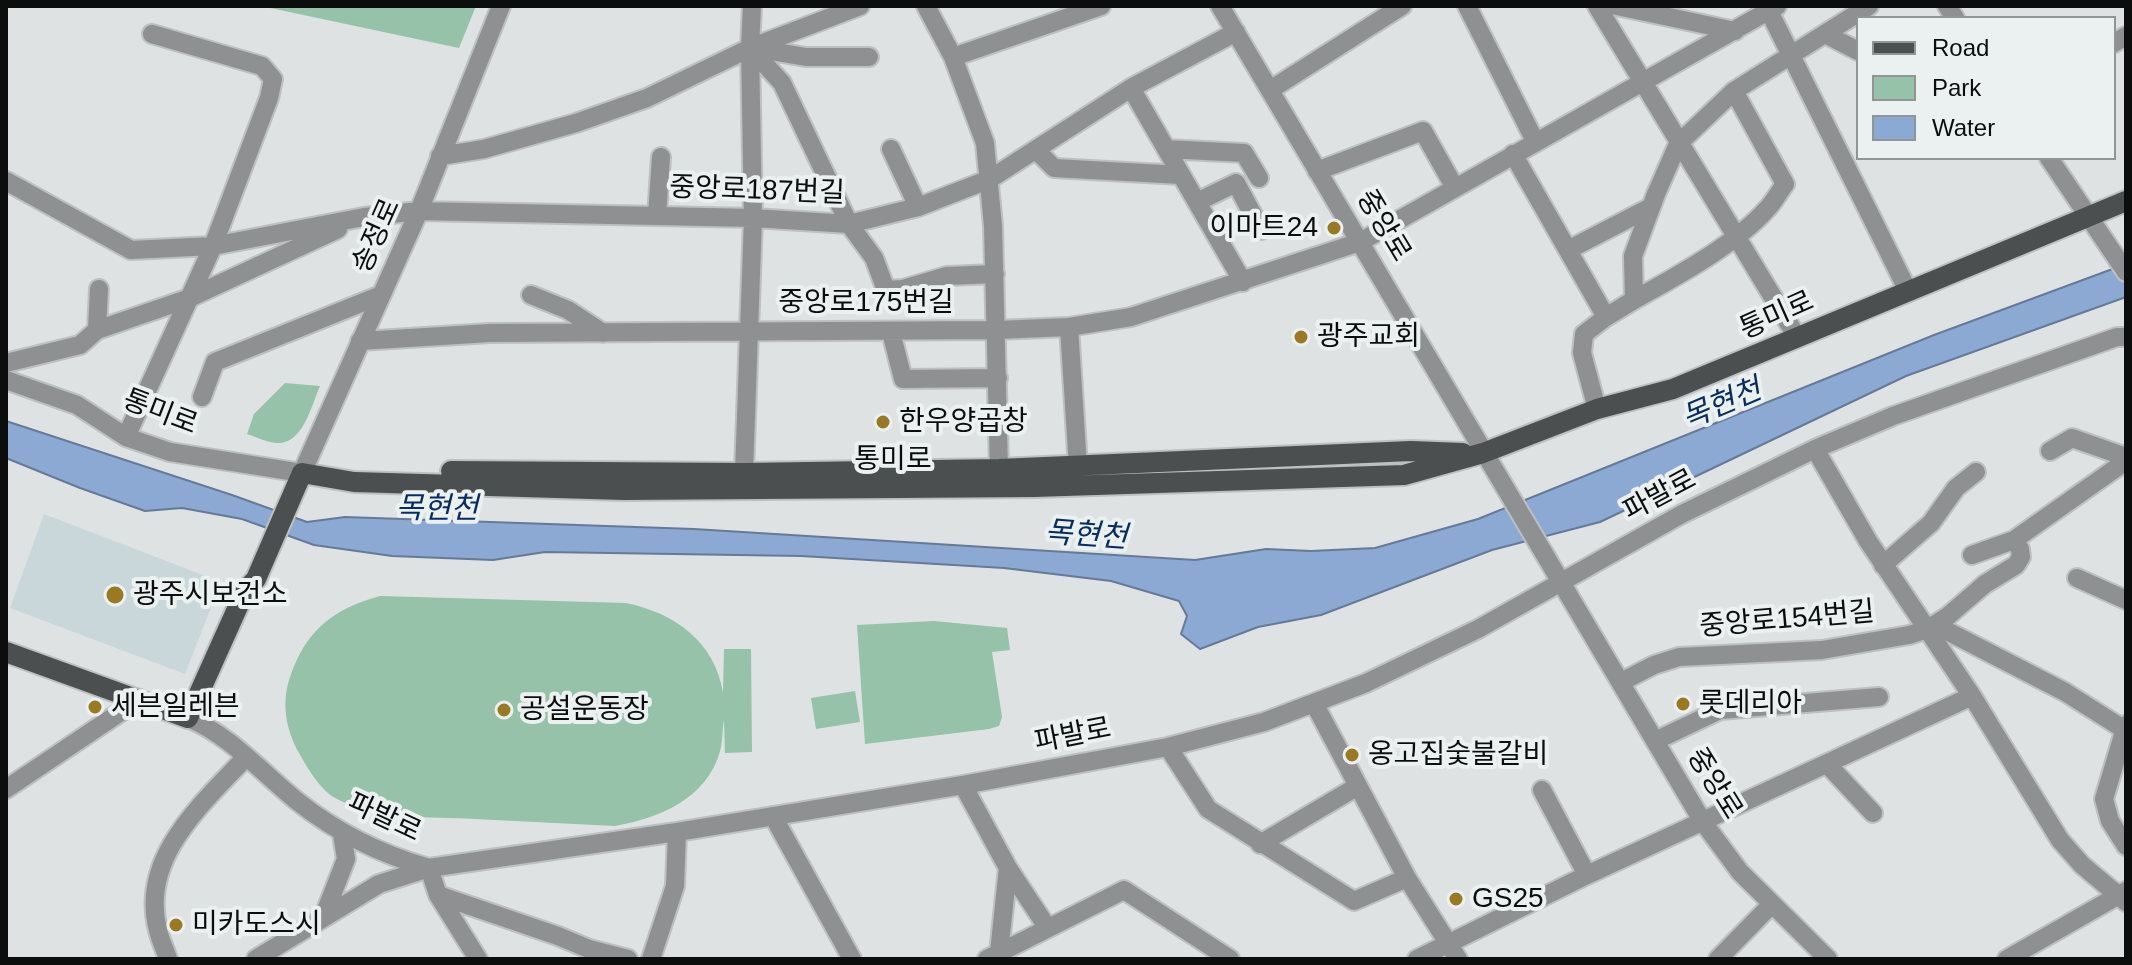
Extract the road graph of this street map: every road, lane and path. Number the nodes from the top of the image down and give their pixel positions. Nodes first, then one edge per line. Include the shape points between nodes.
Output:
1 (501, 6) edge
2 (752, 6) edge
3 (860, 6) edge
4 (926, 6) edge
5 (1101, 6) edge
6 (1402, 6) edge
7 (1467, 6) edge
8 (1477, 6) edge
9 (1597, 6) edge
10 (1617, 6) edge
11 (1869, 6) edge
12 (1222, 7) edge
13 (1773, 9) edge
14 (1735, 31) junction
15 (1236, 32) junction
16 (152, 34) dead end
17 (1825, 34) junction
18 (750, 48) junction
19 (1856, 50) edge
20 (1792, 54) junction
21 (869, 57) dead end
22 (953, 57) junction
23 (1642, 84) junction
24 (1131, 88) junction
25 (1270, 90) junction
26 (1734, 91) junction
27 (1535, 141) junction
28 (1678, 144) junction
29 (891, 149) dead end
30 (1166, 149) junction
31 (1036, 150) junction
32 (1513, 154) junction
33 (440, 156) junction
34 (661, 157) dead end
35 (2050, 160) edge
36 (1317, 171) junction
37 (1181, 175) junction
38 (1259, 178) dead end
39 (990, 179) junction
40 (6, 181) edge
41 (1455, 188) junction
42 (2126, 201) edge
43 (1197, 202) junction
44 (918, 207) junction
45 (1651, 207) junction
46 (419, 211) junction
47 (657, 216) junction
48 (364, 217) junction
49 (2089, 217) junction
50 (753, 218) junction
51 (849, 224) junction
52 (1261, 230) dead end
53 (1734, 236) junction
54 (1360, 242) junction
55 (213, 246) junction
56 (1568, 250) junction
57 (2126, 272) edge
58 (995, 274) junction
59 (1243, 282) junction
60 (99, 289) dead end
61 (1908, 291) junction
62 (381, 295) junction
63 (531, 295) dead end
64 (187, 299) junction
65 (1634, 300) junction
66 (1606, 317) junction
67 (1069, 327) junction
68 (97, 330) junction
69 (996, 330) junction
70 (747, 332) junction
71 (891, 332) junction
72 (603, 333) junction
73 (1797, 337) junction
74 (2126, 337) edge
75 (360, 341) junction
76 (6, 363) edge
77 (998, 378) junction
78 (6, 380) edge
79 (202, 397) dead end
80 (1597, 409) junction
81 (126, 437) junction
82 (1815, 449) junction
83 (2050, 451) dead end
84 (1483, 453) junction
85 (2126, 459) edge
86 (1078, 467) junction
87 (999, 469) junction
88 (1976, 472) dead end
89 (744, 473) junction
90 (299, 479) junction
91 (2014, 540) junction
92 (1972, 555) dead end
93 (1883, 565) junction
94 (2077, 578) dead end
95 (1559, 579) junction
96 (2126, 600) edge
97 (1928, 629) junction
98 (6, 652) edge
99 (1621, 682) junction
100 (1972, 696) junction
101 (1879, 697) dead end
102 (140, 699) junction
103 (1315, 705) junction
104 (194, 720) junction
105 (2126, 728) edge
106 (1655, 741) junction
107 (1168, 747) junction
108 (246, 757) junction
109 (1828, 765) junction
110 (2119, 783) edge
111 (963, 785) junction
112 (1358, 786) junction
113 (6, 789) edge
114 (1542, 790) dead end
115 (1873, 813) dead end
116 (773, 816) junction
117 (1703, 822) junction
118 (677, 832) junction
119 (342, 834) junction
120 (1260, 844) junction
121 (2126, 846) edge
122 (429, 868) junction
123 (1008, 868) junction
124 (1587, 875) junction
125 (1407, 878) junction
126 (438, 895) junction
127 (2124, 896) edge
128 (1771, 905) junction
129 (322, 919) junction
130 (1047, 927) junction
131 (1453, 952) edge
132 (588, 954) edge
133 (993, 956) edge
134 (168, 959) edge
135 (256, 959) edge
136 (478, 959) edge
137 (628, 959) edge
138 (651, 959) edge
139 (852, 959) edge
140 (1230, 959) edge
141 (1417, 959) edge
142 (1718, 959) edge
143 (1828, 959) edge
144 (2007, 959) edge

1 - 33 street, 송정로
2 - 18 street
3 - 18 street
4 - 22 street
5 - 22 street
6 - 25 street
7 - 8 street
7 - 27 street
9 - 23 street
10 - 14 street
11 - 17 street
12 - 15 street, 중앙로
13 - 14 street, 중앙로175번길
13 - 20 street
14 - 23 street, 중앙로175번길
15 - 24 street, 중앙로187번길
15 - 25 street, 중앙로
16 - 55 street via 262,66 273,79
17 - 19 street
17 - 20 street
18 - 21 street via 806,57
18 - 33 street via 647,98 576,123
18 - 50 street
18 - 51 street via 782,83
20 - 26 street
20 - 61 street
22 - 39 street via 985,143
23 - 27 street, 중앙로175번길
23 - 28 street
24 - 30 street
24 - 31 street, 중앙로187번길
25 - 36 street, 중앙로
26 - 28 street
26 - 53 street via 1785,184 1767,209
27 - 32 street, 중앙로175번길
28 - 45 street
28 - 53 street
29 - 44 street
30 - 37 street
30 - 38 street via 1244,153
31 - 37 street via 1054,168
31 - 39 street, 중앙로187번길
32 - 41 street, 중앙로175번길
32 - 56 street
33 - 46 street, 송정로
34 - 47 street
35 - 49 street
36 - 41 street via 1423,131
36 - 54 street, 중앙로
37 - 43 street
39 - 44 street, 중앙로187번길
39 - 58 street
40 - 55 street via 131,250
41 - 54 street, 중앙로175번길
42 - 49 main road, 통미로
43 - 52 street via 1236,183
43 - 59 street
44 - 51 street, 중앙로187번길
45 - 56 street
45 - 65 street via 1633,256
46 - 47 street, 중앙로187번길
46 - 48 street, 중앙로187번길
46 - 62 street, 송정로
47 - 50 street, 중앙로187번길
48 - 55 street
48 - 64 street
49 - 57 street
49 - 61 main road, 통미로
50 - 51 street, 중앙로187번길
50 - 70 street
51 - 58 street via 874,258 886,290 947,276
53 - 65 street
53 - 73 street
54 - 59 street, 중앙로175번길
54 - 84 street, 중앙로
55 - 64 street
56 - 66 street
58 - 69 street
59 - 67 street, 중앙로175번길 via 1131,317
60 - 68 street
61 - 73 main road, 통미로
62 - 75 street, 송정로
62 - 79 street via 215,362
63 - 72 street via 568,310
64 - 68 street
64 - 81 street
65 - 66 street
66 - 80 street via 1584,334 1582,353
67 - 69 street, 중앙로175번길
67 - 86 street
68 - 76 street via 80,345
69 - 71 street, 중앙로175번길
69 - 77 street
70 - 71 street, 중앙로175번길
70 - 72 street, 중앙로175번길
70 - 89 street
71 - 77 street via 903,379
72 - 75 street, 중앙로175번길
73 - 80 main road, 통미로 via 1673,389
74 - 82 street, 파발로 via 1893,416
75 - 90 street, 송정로
77 - 87 street
78 - 81 street, 통미로 via 77,405
80 - 84 main road, 통미로
81 - 90 street, 통미로 via 170,452
82 - 93 street
82 - 95 street, 파발로
83 - 85 street via 2072,438
84 - 86 main road, 통미로 via 1411,451
84 - 90 main road, 통미로 via 1404,475 1034,487 624,490
84 - 95 street, 중앙로
85 - 91 street
86 - 87 main road, 통미로
87 - 89 main road, 통미로
88 - 93 street via 1956,488 1931,523
89 - 90 main road, 통미로
90 - 104 main road via 256,579 245,591
91 - 92 street
91 - 97 street, 중앙로154번길 via 2021,557 2016,565
93 - 97 street
94 - 96 street
95 - 99 street, 중앙로
95 - 103 street, 파발로 via 1478,629
97 - 99 street, 중앙로154번길 via 1822,650 1679,657
97 - 100 street
97 - 105 street via 1947,631
98 - 102 main road, 파발로
99 - 106 street, 중앙로
100 - 109 street
100 - 127 street via 2060,840 2082,865
101 - 106 street via 1720,710
102 - 104 main road, 파발로
102 - 113 street
103 - 107 street, 파발로
103 - 112 street
104 - 108 street, 파발로
105 - 110 street
106 - 117 street, 중앙로
107 - 111 street, 파발로
107 - 120 street via 1208,809
108 - 119 street, 파발로
108 - 134 street via 183,823 166,856 155,889 157,928
109 - 115 street
109 - 117 street
110 - 121 street via 2104,799 2105,809
111 - 116 street, 파발로
111 - 123 street
112 - 120 street
112 - 125 street
114 - 124 street
116 - 118 street, 파발로
116 - 139 street
117 - 124 street
117 - 128 street, 중앙로
118 - 122 street, 파발로
118 - 138 street via 675,886
119 - 122 street, 파발로
119 - 129 street via 346,859
120 - 125 street via 1354,901
122 - 126 street
122 - 129 street via 379,884
123 - 130 street
123 - 133 street
124 - 131 street
125 - 131 street
126 - 132 street via 546,931
126 - 136 street
127 - 144 street
128 - 142 street
128 - 143 street, 중앙로
129 - 135 street
130 - 133 street
130 - 140 street via 1124,890
131 - 141 street
132 - 137 street

